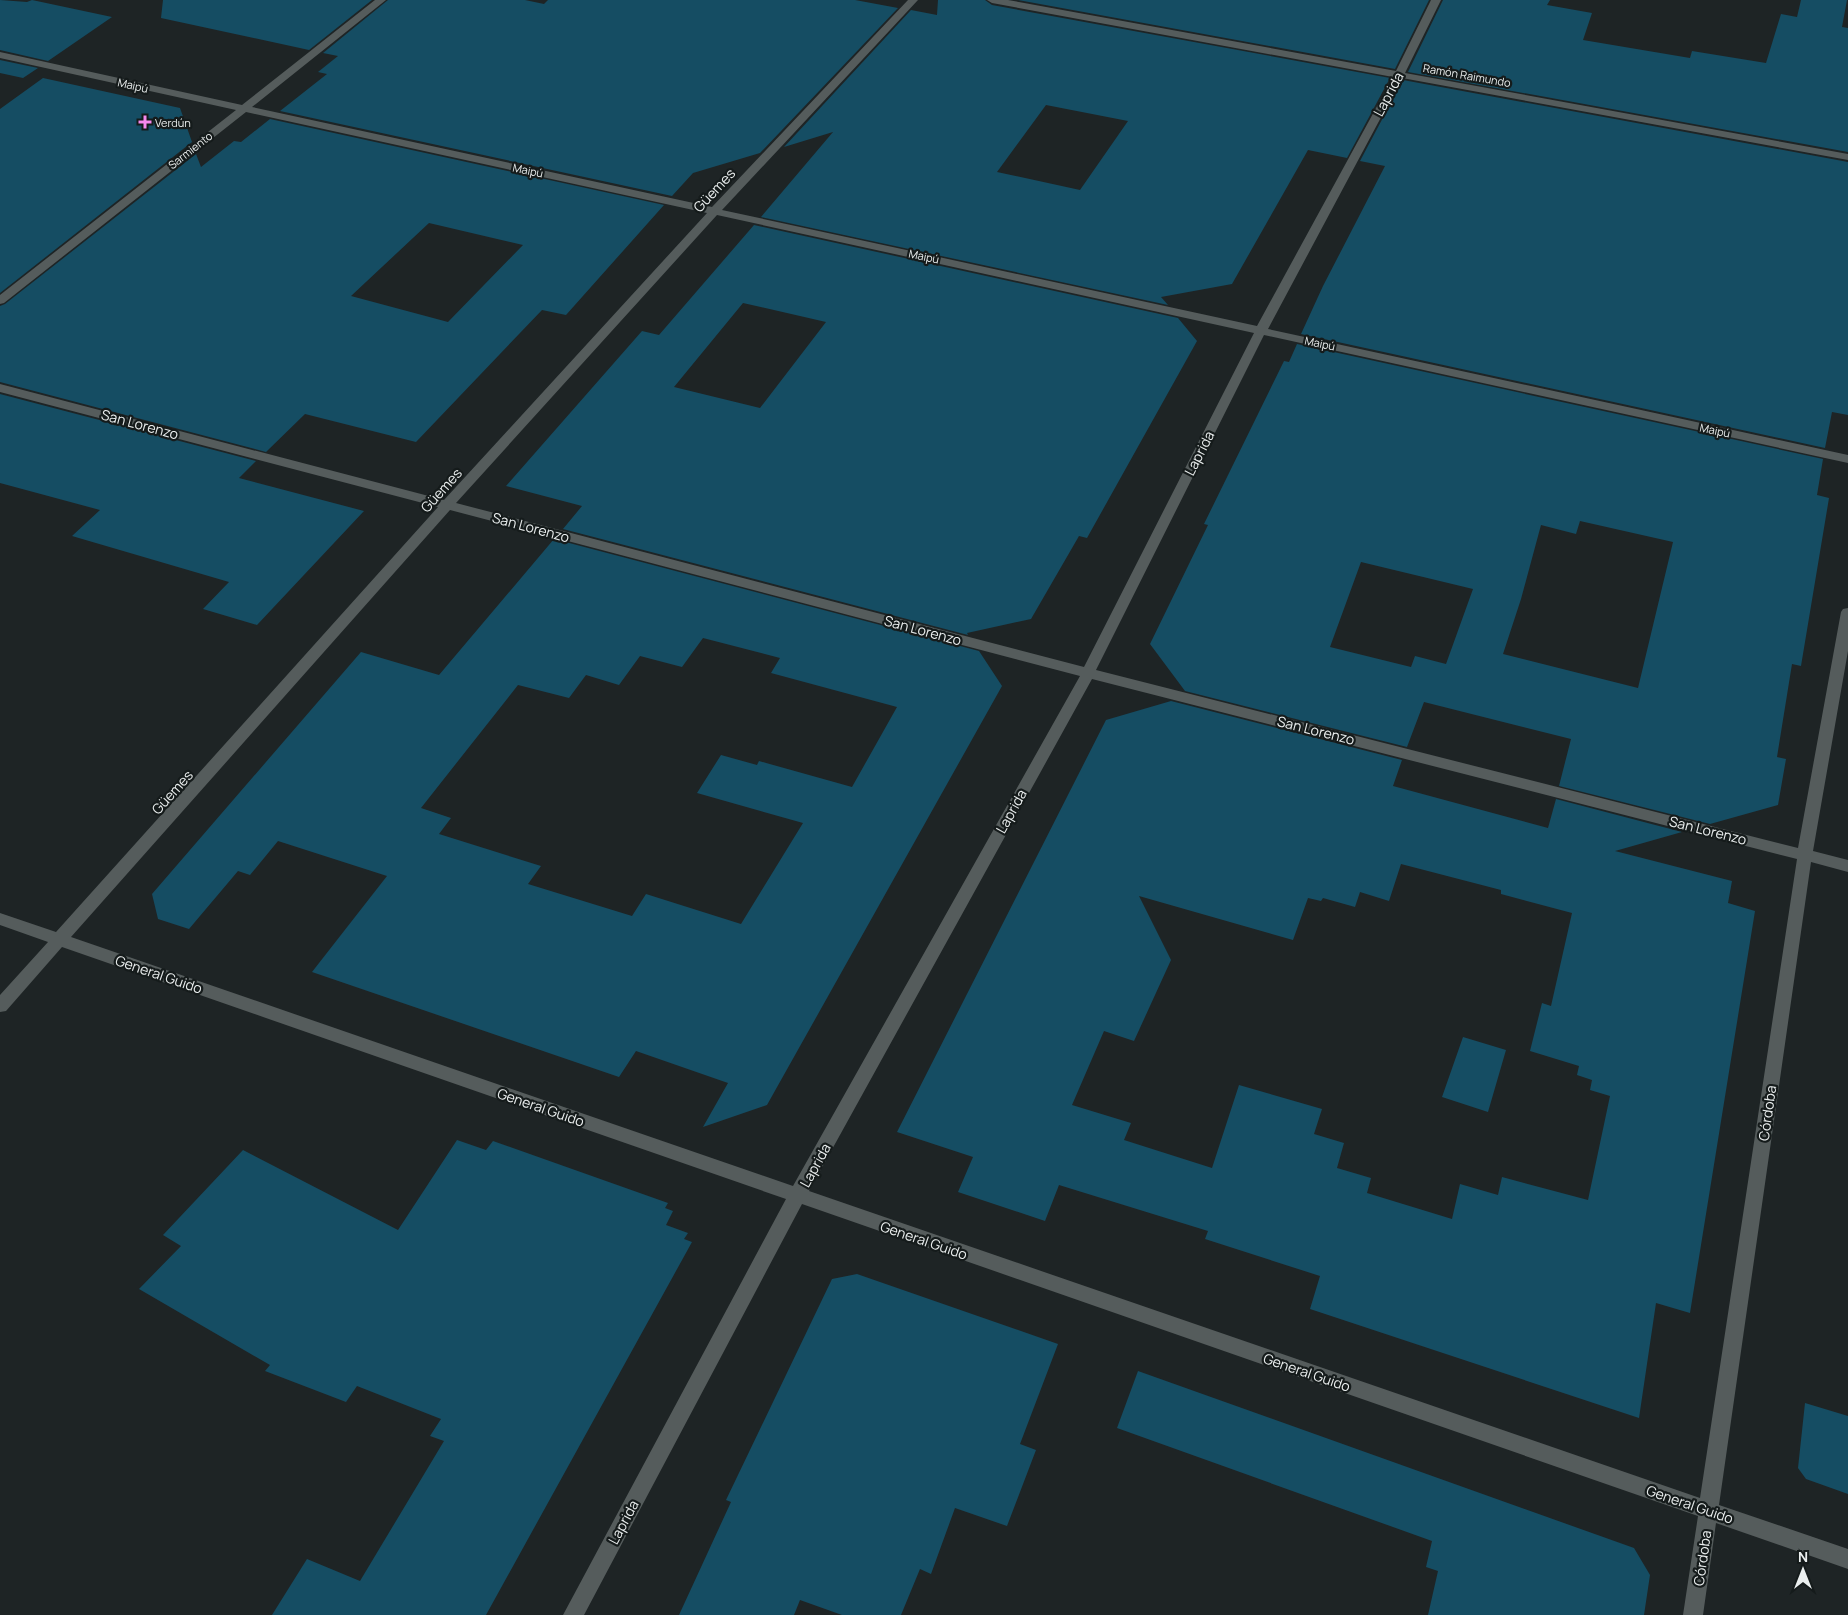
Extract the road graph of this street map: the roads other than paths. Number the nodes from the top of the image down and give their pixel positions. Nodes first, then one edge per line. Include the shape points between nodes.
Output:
1 (382, 0) edge
2 (913, 0) edge
3 (992, 0) edge
4 (1436, 0) edge
5 (0, 55) edge
6 (1399, 75) junction
7 (242, 109) junction
8 (1848, 157) edge
9 (716, 210) junction
10 (0, 301) edge
11 (1261, 330) junction
12 (0, 388) edge
13 (1848, 459) edge
14 (447, 505) junction
15 (1848, 612) edge
16 (1088, 673) junction
17 (1806, 854) junction
18 (1848, 866) edge
19 (0, 919) edge
20 (60, 940) junction
21 (0, 1006) edge
22 (797, 1196) junction
23 (1708, 1510) junction
24 (1848, 1559) edge
25 (573, 1615) edge
26 (1694, 1615) edge

1 - 7 street, Sarmiento
2 - 9 street, Güemes
3 - 6 street, Ramón Raimundo
4 - 6 street, Laprida
5 - 7 street, Maipú
6 - 8 street, Ramón Raimundo
6 - 11 street, Laprida
7 - 9 street, Maipú
7 - 10 street, Sarmiento
9 - 11 street, Maipú
9 - 14 street, Güemes
11 - 13 street, Maipú
11 - 16 street, Laprida
12 - 14 street, San Lorenzo
14 - 16 street, San Lorenzo
14 - 20 street, Güemes
15 - 17 street, Córdoba
16 - 17 street, San Lorenzo
16 - 22 street, Laprida
17 - 18 street, San Lorenzo
17 - 23 street, Córdoba
19 - 20 street, General Guido
20 - 21 street, Güemes
20 - 22 street, General Guido
22 - 23 street, General Guido
22 - 25 street, Laprida
23 - 24 street, General Guido
23 - 26 street, Córdoba

